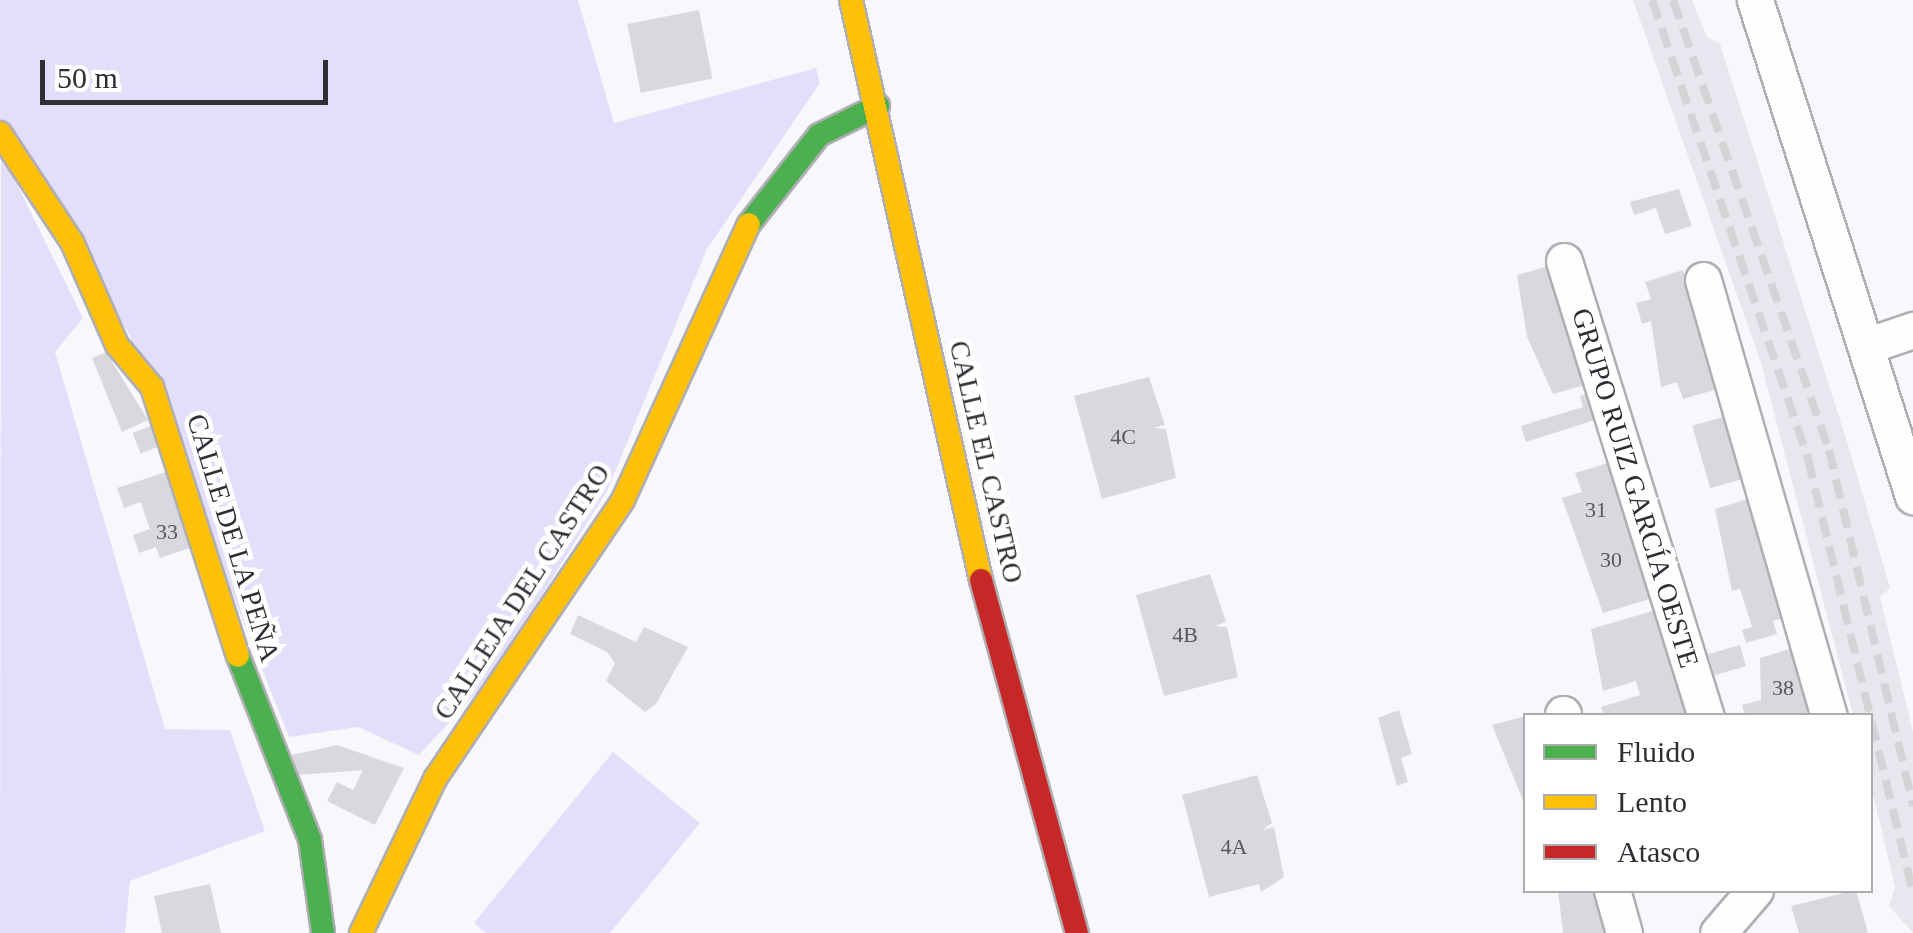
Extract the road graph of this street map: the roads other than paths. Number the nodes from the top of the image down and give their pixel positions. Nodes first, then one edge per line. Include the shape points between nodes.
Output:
1 (852, 0) edge
2 (1755, 0) edge
3 (878, 106) junction
4 (0, 132) edge
5 (1564, 261) dead end
6 (1703, 280) dead end
7 (1913, 330) edge
8 (1866, 346) junction
9 (1904, 437) edge
10 (1913, 496) edge
11 (1705, 713) edge
12 (1827, 713) edge
13 (1613, 893) edge
14 (323, 933) edge
15 (361, 933) edge
16 (1077, 933) edge
17 (1624, 933) edge

1 - 3 main road, CALLE EL CASTRO
2 - 8 street
3 - 15 main road, CALLEJA DEL CASTRO via 819,135 742,234 623,500 435,779
3 - 16 main road, CALLE EL CASTRO via 1000,658
4 - 14 main road, CALLE DE LA PEÑA via 63,227 118,346 152,386 174,436 230,639 310,840
5 - 11 street, GRUPO RUIZ GARCÍA OESTE
6 - 12 street
7 - 8 street
8 - 9 street
9 - 10 street
13 - 17 street

